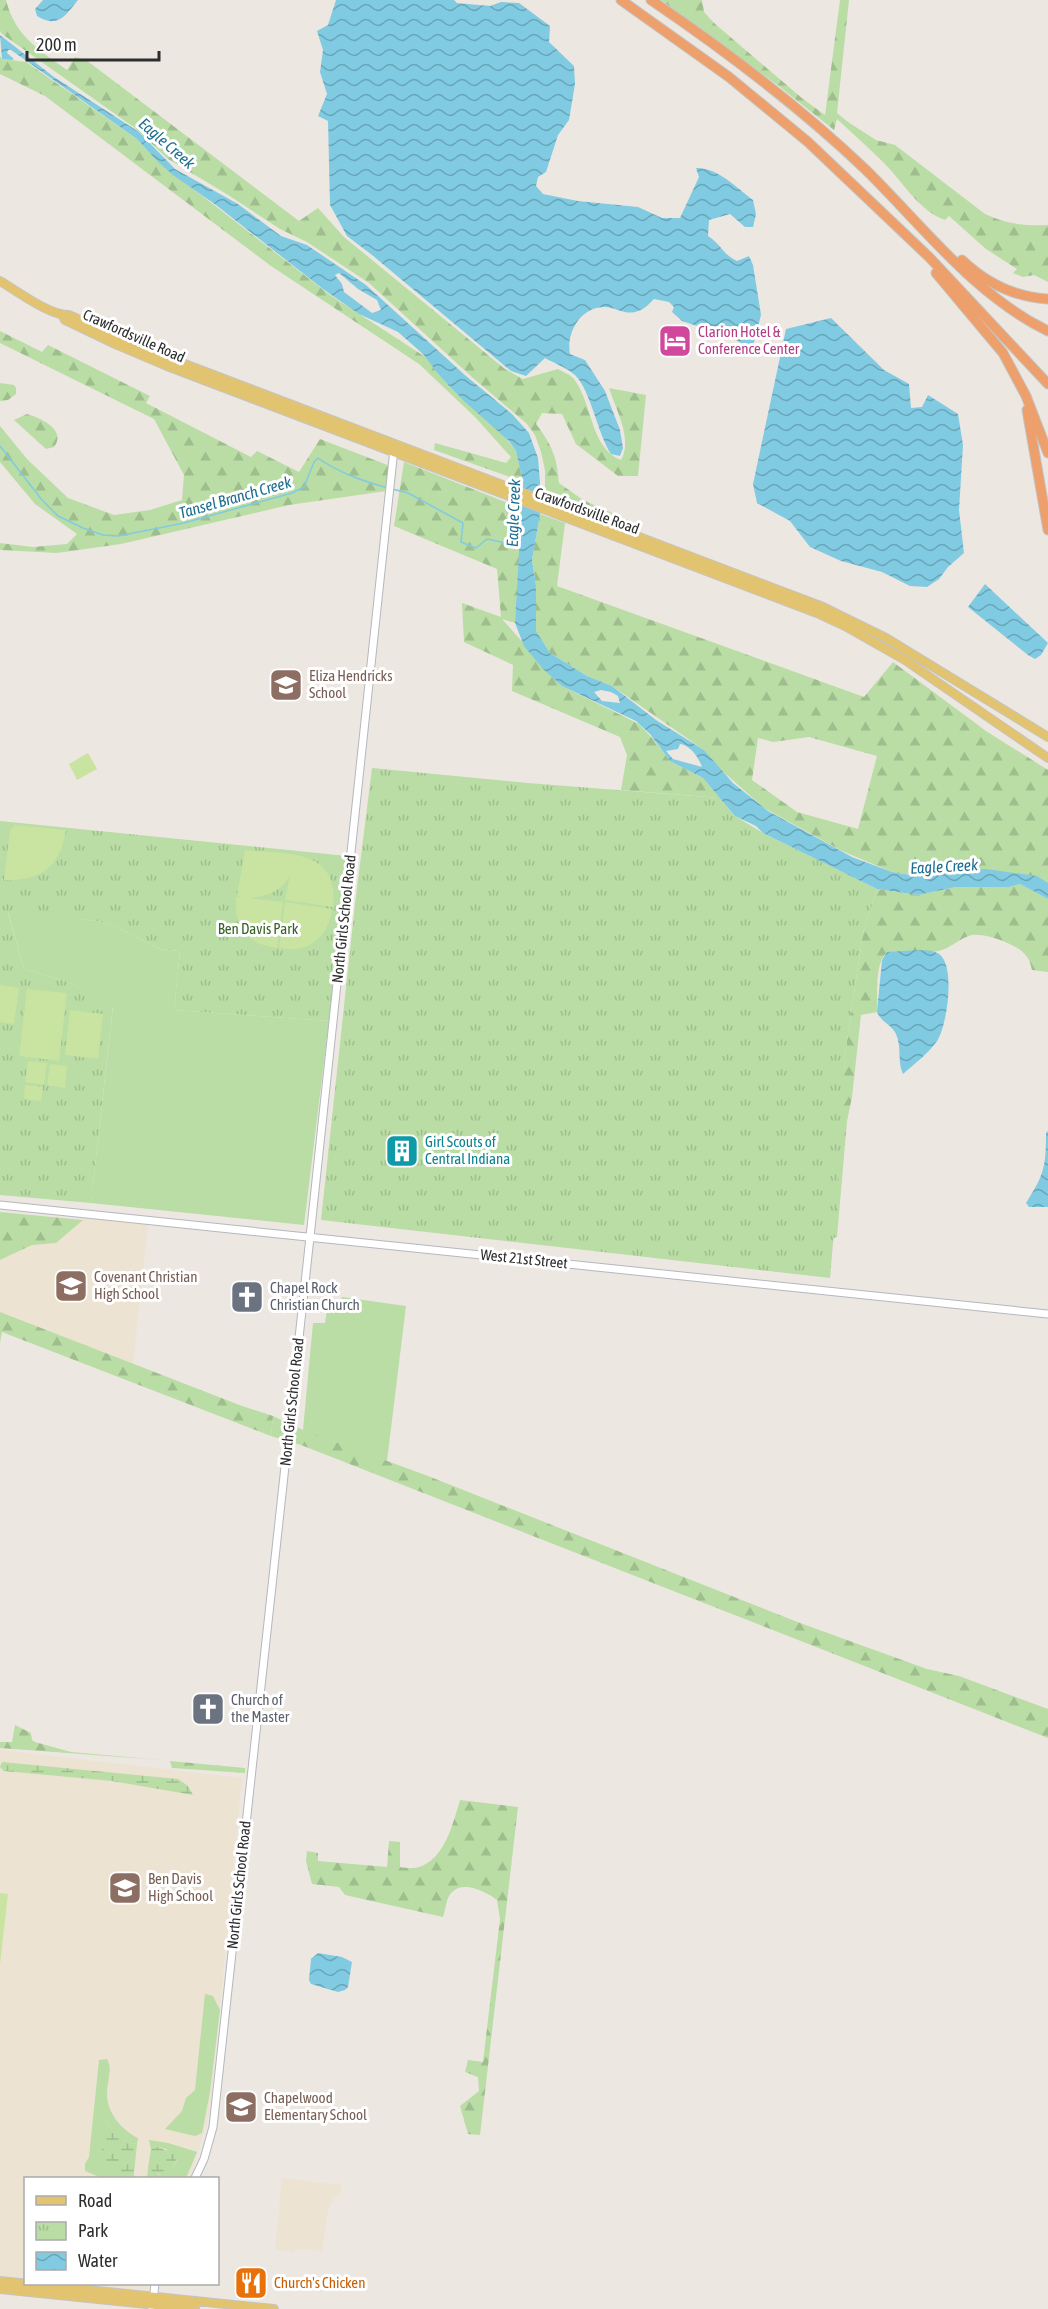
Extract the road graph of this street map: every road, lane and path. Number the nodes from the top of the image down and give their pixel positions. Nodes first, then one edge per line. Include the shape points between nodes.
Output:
1 (621, 0) edge
2 (651, 0) edge
3 (902, 206) junction
4 (906, 236) junction
5 (0, 281) edge
6 (1048, 298) edge
7 (1048, 331) edge
8 (1015, 374) junction
9 (1048, 384) edge
10 (394, 448) junction
11 (1048, 453) edge
12 (552, 508) junction
13 (1048, 531) edge
14 (1048, 737) edge
15 (1048, 758) edge
16 (0, 1205) edge
17 (310, 1237) junction
18 (1048, 1314) edge
19 (195, 2177) edge
20 (0, 2281) edge
21 (24, 2285) edge
22 (26, 2285) edge
23 (155, 2285) edge
24 (0, 2289) edge
25 (152, 2304) edge
26 (195, 2309) edge
27 (274, 2309) edge

1 - 4 highway via 764,104
2 - 3 highway via 784,98
3 - 6 highway via 987,280 1016,293
3 - 7 highway via 984,289
4 - 8 highway via 993,339
4 - 9 highway
5 - 10 main road, Crawfordsville Road via 65,320 150,360
8 - 11 highway
8 - 13 highway via 1028,418
10 - 12 main road, Crawfordsville Road
10 - 17 main road, North Girls School Road
12 - 14 main road, Crawfordsville Road via 834,612 891,641
12 - 15 main road, Crawfordsville Road via 844,626 905,660
16 - 17 main road, West 21st Street
17 - 18 main road, West 21st Street
17 - 19 main road, North Girls School Road via 213,2127
20 - 21 main road
22 - 25 main road
23 - 25 main road
24 - 25 main road
25 - 26 main road
25 - 27 main road

